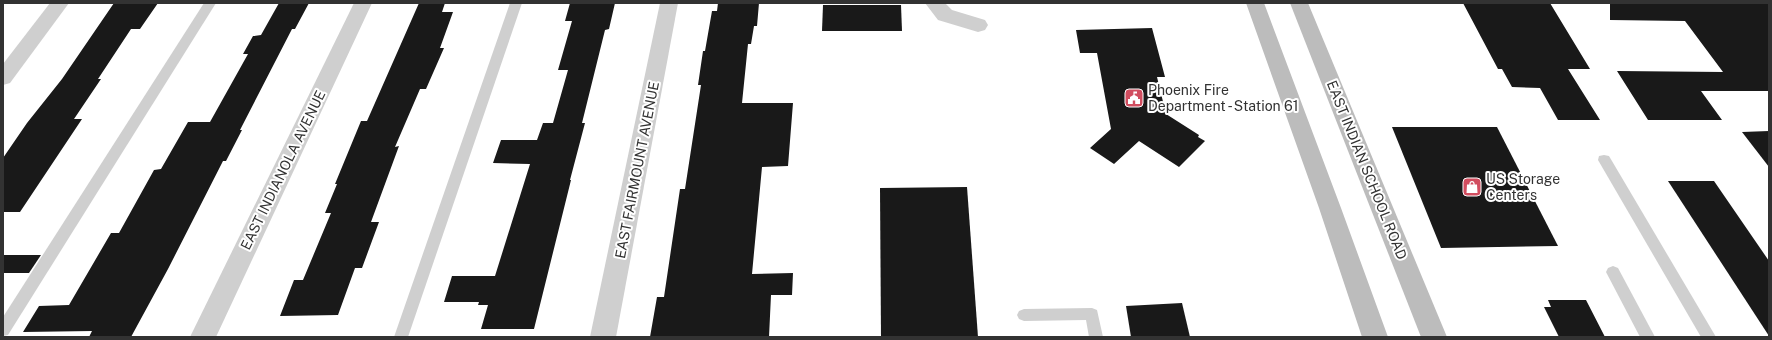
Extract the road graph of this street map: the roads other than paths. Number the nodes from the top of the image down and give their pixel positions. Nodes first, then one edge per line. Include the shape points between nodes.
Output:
1 (60, 3) edge
2 (210, 3) edge
3 (363, 3) edge
4 (516, 3) edge
5 (669, 3) edge
6 (934, 3) edge
7 (1255, 3) edge
8 (1299, 3) edge
9 (978, 25) dead end
10 (3, 78) edge
11 (1604, 160) dead end
12 (1613, 272) dead end
13 (1024, 315) dead end
14 (3, 330) edge
15 (203, 337) edge
16 (401, 337) edge
17 (604, 337) edge
18 (1096, 337) edge
19 (1375, 337) edge
20 (1434, 337) edge
21 (1648, 337) edge
22 (1709, 337) edge

1 - 10 street
2 - 14 lane
3 - 15 street, EAST INDIANOLA AVENUE
4 - 16 lane
5 - 17 street, EAST FAIRMOUNT AVENUE
6 - 9 street via 945,15
7 - 19 main road
8 - 20 main road, EAST INDIAN SCHOOL ROAD
11 - 22 lane
12 - 21 lane
13 - 18 lane via 1092,314

